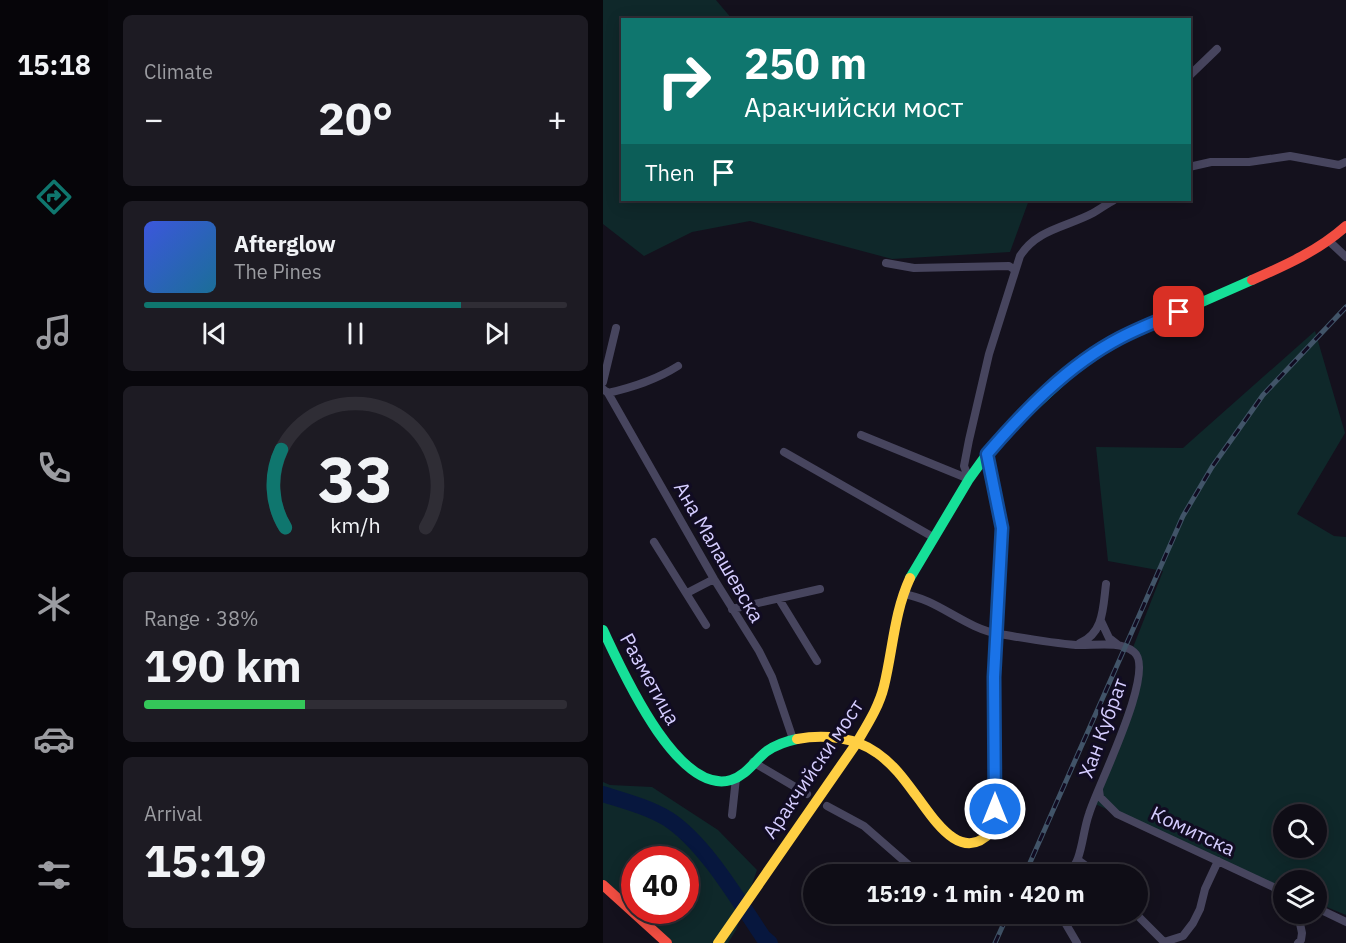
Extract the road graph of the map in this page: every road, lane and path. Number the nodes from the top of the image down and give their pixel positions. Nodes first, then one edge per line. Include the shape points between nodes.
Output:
1 (1217, 49) dead end
2 (1191, 74) edge
3 (1346, 162) edge
4 (1191, 167) edge
5 (1112, 201) edge
6 (1346, 226) edge
7 (1329, 241) junction
8 (1346, 257) edge
9 (886, 263) dead end
10 (1015, 270) junction
11 (616, 328) dead end
12 (678, 366) dead end
13 (603, 382) edge
14 (606, 391) edge
15 (861, 435) dead end
16 (784, 452) dead end
17 (987, 454) junction
18 (969, 479) junction
19 (933, 537) junction
20 (654, 542) dead end
21 (714, 579) junction
22 (1106, 584) dead end
23 (821, 589) dead end
24 (687, 593) junction
25 (903, 594) junction
26 (779, 599) junction
27 (732, 609) junction
28 (1101, 621) junction
29 (706, 625) dead end
30 (603, 630) edge
31 (996, 633) junction
32 (1075, 645) junction
33 (1118, 645) junction
34 (817, 661) dead end
35 (793, 739) junction
36 (856, 744) junction
37 (753, 762) junction
38 (736, 778) junction
39 (1099, 788) junction
40 (807, 794) dead end
41 (827, 806) dead end
42 (732, 815) dead end
43 (1078, 860) junction
44 (1218, 861) junction
45 (907, 864) edge
46 (1076, 864) edge
47 (1083, 864) edge
48 (603, 885) edge
49 (1273, 887) edge
50 (1327, 913) edge
51 (1346, 922) edge
52 (1066, 924) edge
53 (1146, 924) edge
54 (1300, 924) edge
55 (666, 943) edge
56 (718, 943) edge
57 (1077, 943) edge
58 (1165, 943) edge
59 (1298, 943) edge

1 - 2 street
3 - 4 street via 1339,165 1290,156
5 - 10 street via 1027,244
6 - 7 main road, Аракчийски мост
7 - 8 street
7 - 17 main road, Аракчийски мост via 1298,260 1119,339 1052,388
9 - 10 street via 914,268 1009,266
10 - 18 street via 989,354 969,440 965,466
11 - 13 street
12 - 14 street via 645,382
14 - 21 street, Ана Малашевска
15 - 18 street
16 - 19 street
17 - 18 main road, Аракчийски мост
17 - 31 main road via 1002,528
18 - 19 main road, Аракчийски мост
19 - 25 main road, Аракчийски мост
20 - 24 street
21 - 24 street
21 - 27 street, Ана Малашевска
22 - 28 street
23 - 26 street
24 - 29 street
25 - 31 street via 924,599
25 - 36 main road, Аракчийски мост via 884,687
26 - 27 street
26 - 34 street
27 - 35 street, Ана Малашевска via 772,677
28 - 32 street via 1096,632
28 - 33 street via 1109,638
30 - 38 main road, Разметица via 648,718 670,747 703,776 723,781
31 - 32 street
31 - 36 main road via 995,809 994,828 988,836 971,844 951,837 891,767 875,752
32 - 33 street
33 - 39 street, Хан Кубрат via 1138,656 1140,670 1125,724
35 - 36 main road via 830,737
35 - 37 main road via 777,744
36 - 56 main road, Аракчийски мост
37 - 38 main road
37 - 40 street
38 - 42 street
39 - 43 street, Хан Кубрат
39 - 44 street, Комитска via 1100,797 1117,814
41 - 45 street via 864,826
43 - 46 street, Хан Кубрат
43 - 47 street
44 - 49 street, Комитска
44 - 58 street via 1193,922 1183,936
48 - 55 main road
50 - 51 street
52 - 57 street
53 - 58 street
54 - 59 street

